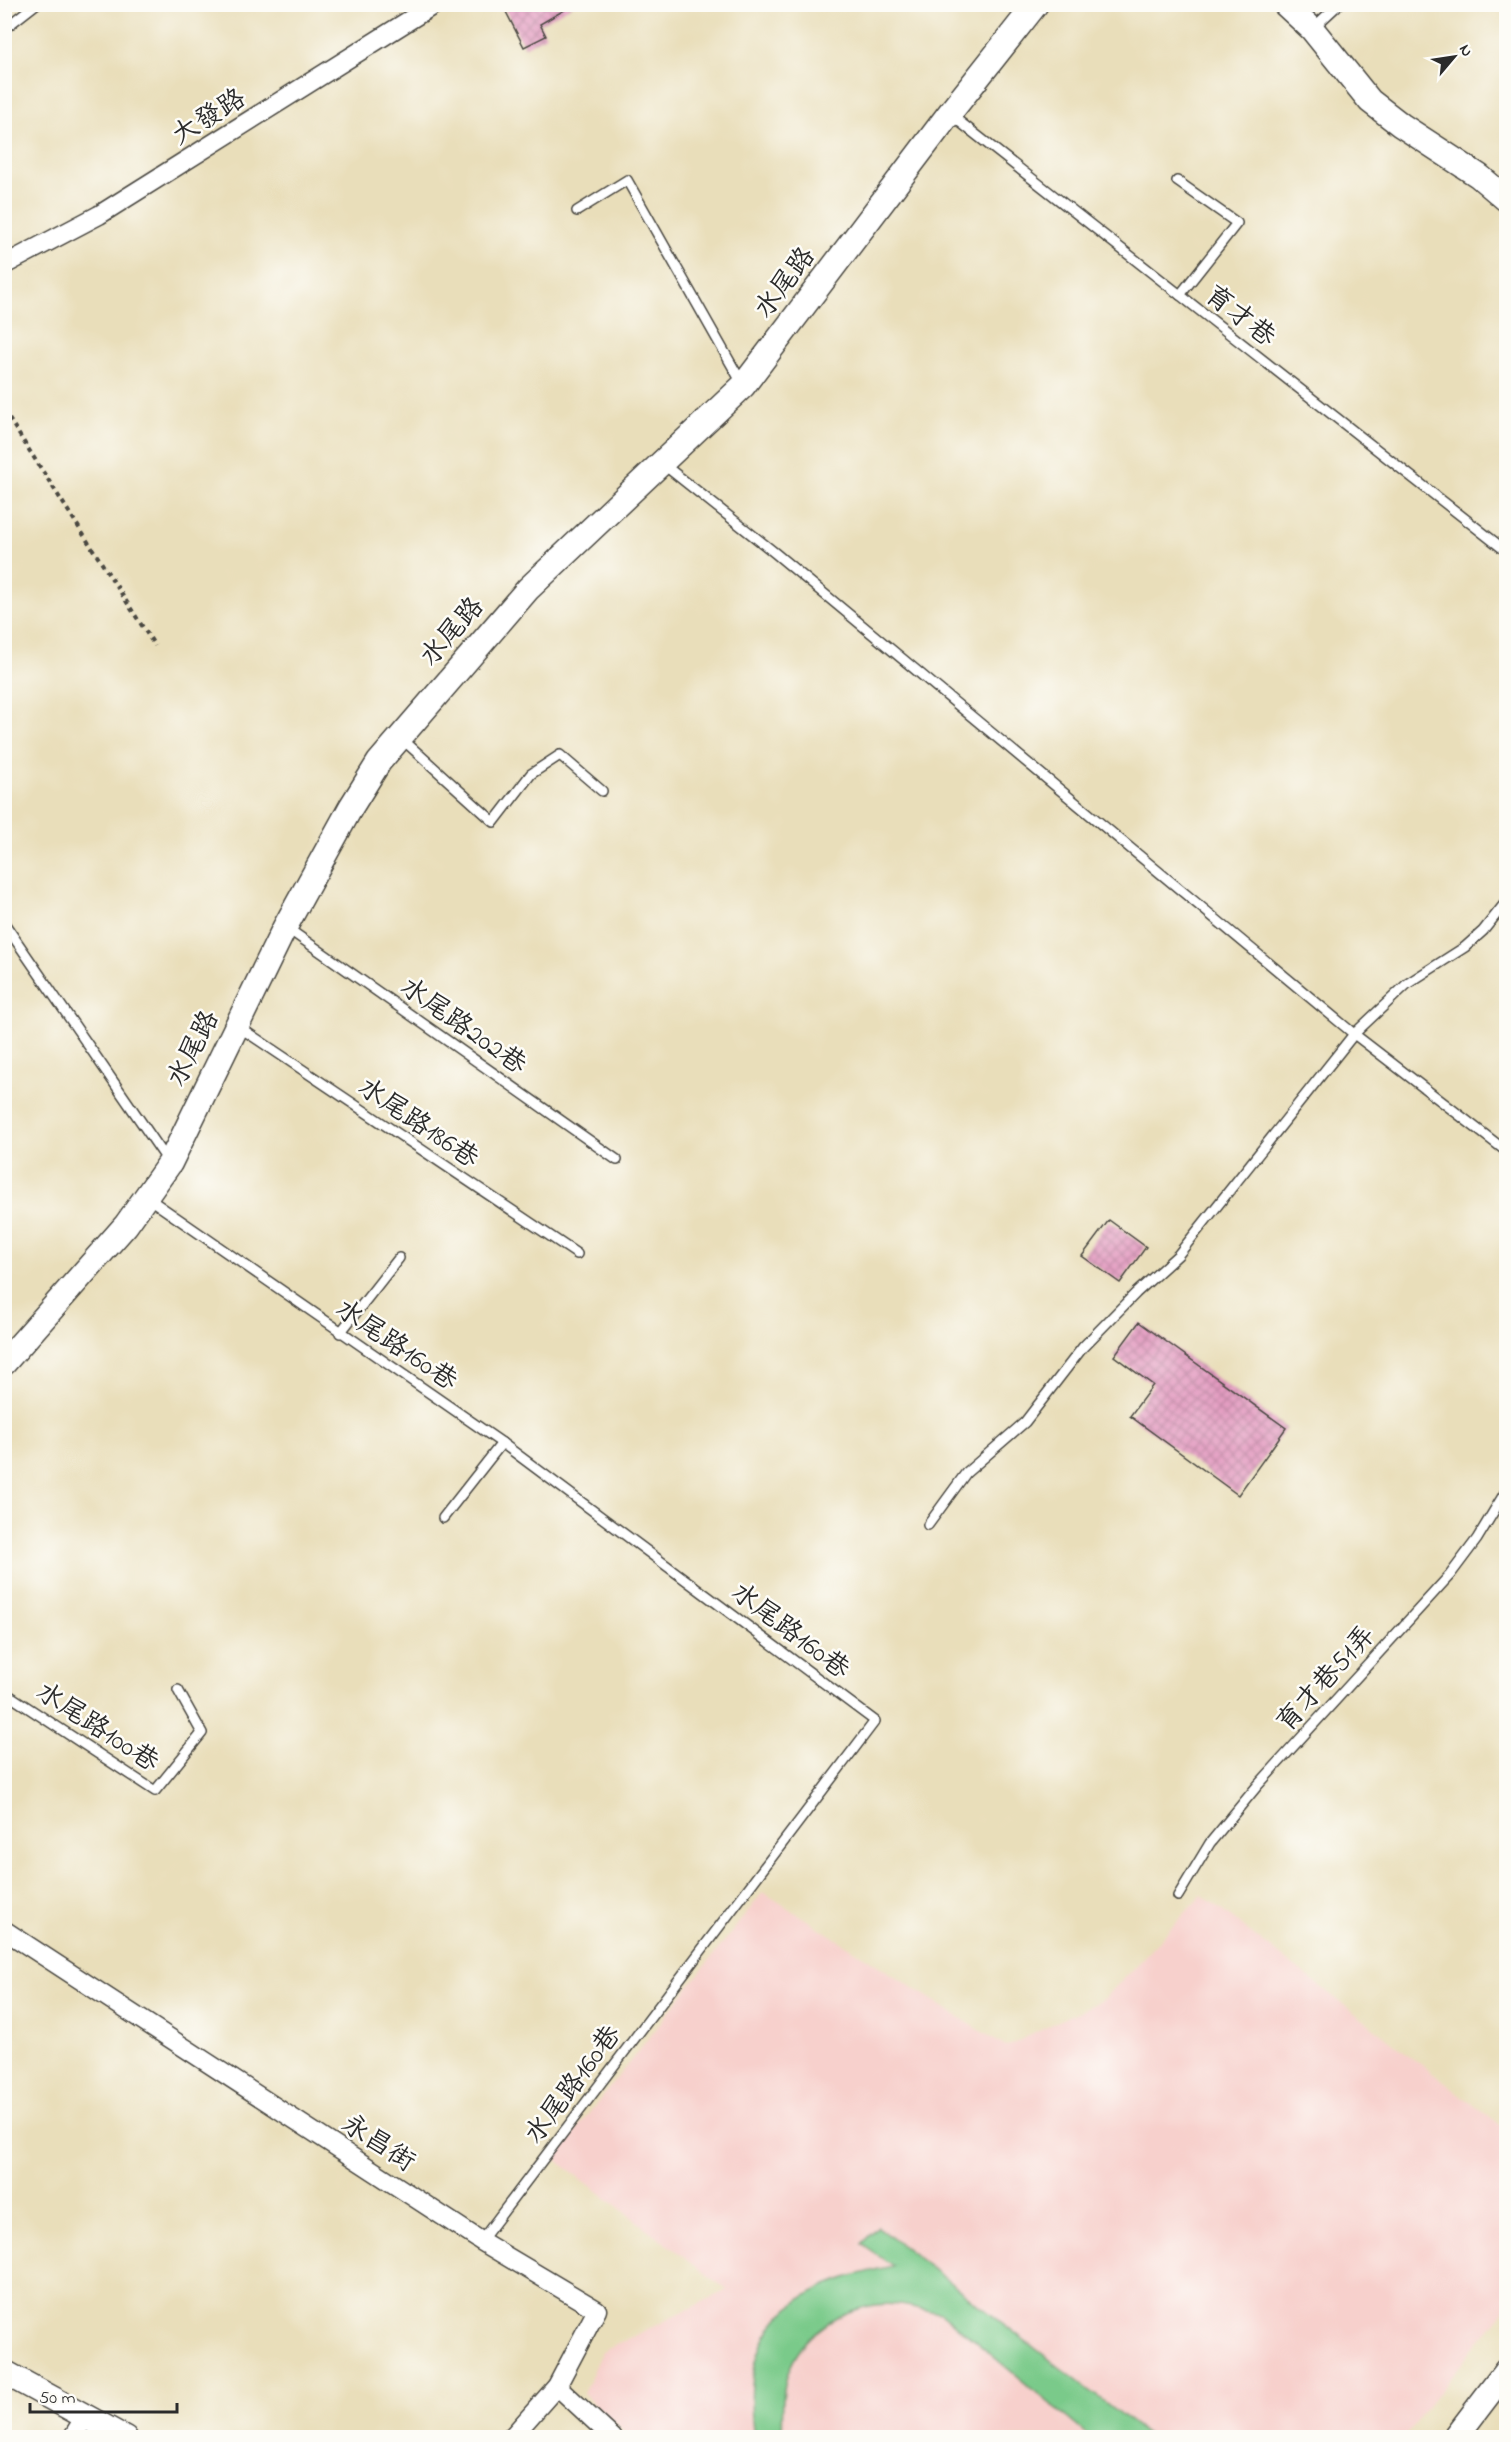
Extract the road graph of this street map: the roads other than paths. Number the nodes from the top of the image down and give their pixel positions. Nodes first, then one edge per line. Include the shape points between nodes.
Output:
1 (36, 4) edge
2 (435, 4) edge
3 (1036, 4) edge
4 (1285, 4) edge
5 (1339, 4) edge
6 (4, 29) edge
7 (1312, 29) junction
8 (949, 114) junction
9 (1177, 181) dead end
10 (1506, 199) edge
11 (577, 211) dead end
12 (4, 265) edge
13 (1180, 295) junction
14 (744, 386) junction
15 (663, 464) junction
16 (1506, 551) edge
17 (400, 736) junction
18 (602, 791) dead end
19 (1506, 902) edge
20 (4, 923) edge
21 (285, 927) junction
22 (237, 1026) junction
23 (1354, 1034) junction
24 (1506, 1151) edge
25 (617, 1160) dead end
26 (170, 1163) junction
27 (148, 1198) junction
28 (577, 1254) dead end
29 (399, 1258) dead end
30 (340, 1333) junction
31 (4, 1363) edge
32 (502, 1443) junction
33 (1506, 1491) edge
34 (443, 1518) dead end
35 (928, 1525) dead end
36 (178, 1690) dead end
37 (4, 1692) edge
38 (1178, 1896) dead end
39 (4, 1930) edge
40 (481, 2241) junction
41 (1506, 2371) edge
42 (4, 2372) edge
43 (557, 2386) junction
44 (86, 2415) junction
45 (72, 2438) edge
46 (125, 2438) edge
47 (511, 2438) edge
48 (613, 2438) edge
49 (1455, 2438) edge

1 - 6 lane
2 - 12 street, 大發路 via 99,215
3 - 8 street, 水尾路
4 - 7 street
5 - 7 lane
7 - 10 street via 1370,101
8 - 13 lane, 育才巷
8 - 14 street, 水尾路
9 - 13 lane via 1237,223
11 - 14 lane via 627,180
13 - 16 lane, 育才巷
14 - 15 street, 水尾路
15 - 17 street, 水尾路 via 528,589
15 - 23 lane via 775,552
17 - 18 lane via 494,822 531,774 560,755
17 - 21 street, 水尾路 via 351,807
19 - 23 lane via 1483,932 1407,984
20 - 26 lane
21 - 22 street, 水尾路
21 - 25 lane, 水尾路202巷
22 - 26 street, 水尾路
22 - 28 lane, 水尾路186巷
23 - 24 lane
23 - 35 lane via 1179,1254 1083,1347 1025,1422 966,1473
26 - 27 street, 水尾路
27 - 30 lane, 水尾路160巷
27 - 31 street, 水尾路
29 - 30 lane
30 - 32 lane, 水尾路160巷
32 - 34 lane
32 - 40 lane, 水尾路160巷 via 875,1721
33 - 38 lane, 育才巷51弄 via 1450,1575 1237,1810 1210,1843
36 - 37 lane, 水尾路100巷 via 202,1733 155,1791
39 - 40 street, 永昌街
40 - 43 street, 永昌街 via 597,2310
41 - 49 street
42 - 44 street
43 - 47 street, 永昌街
43 - 48 street
44 - 45 street
44 - 46 street

